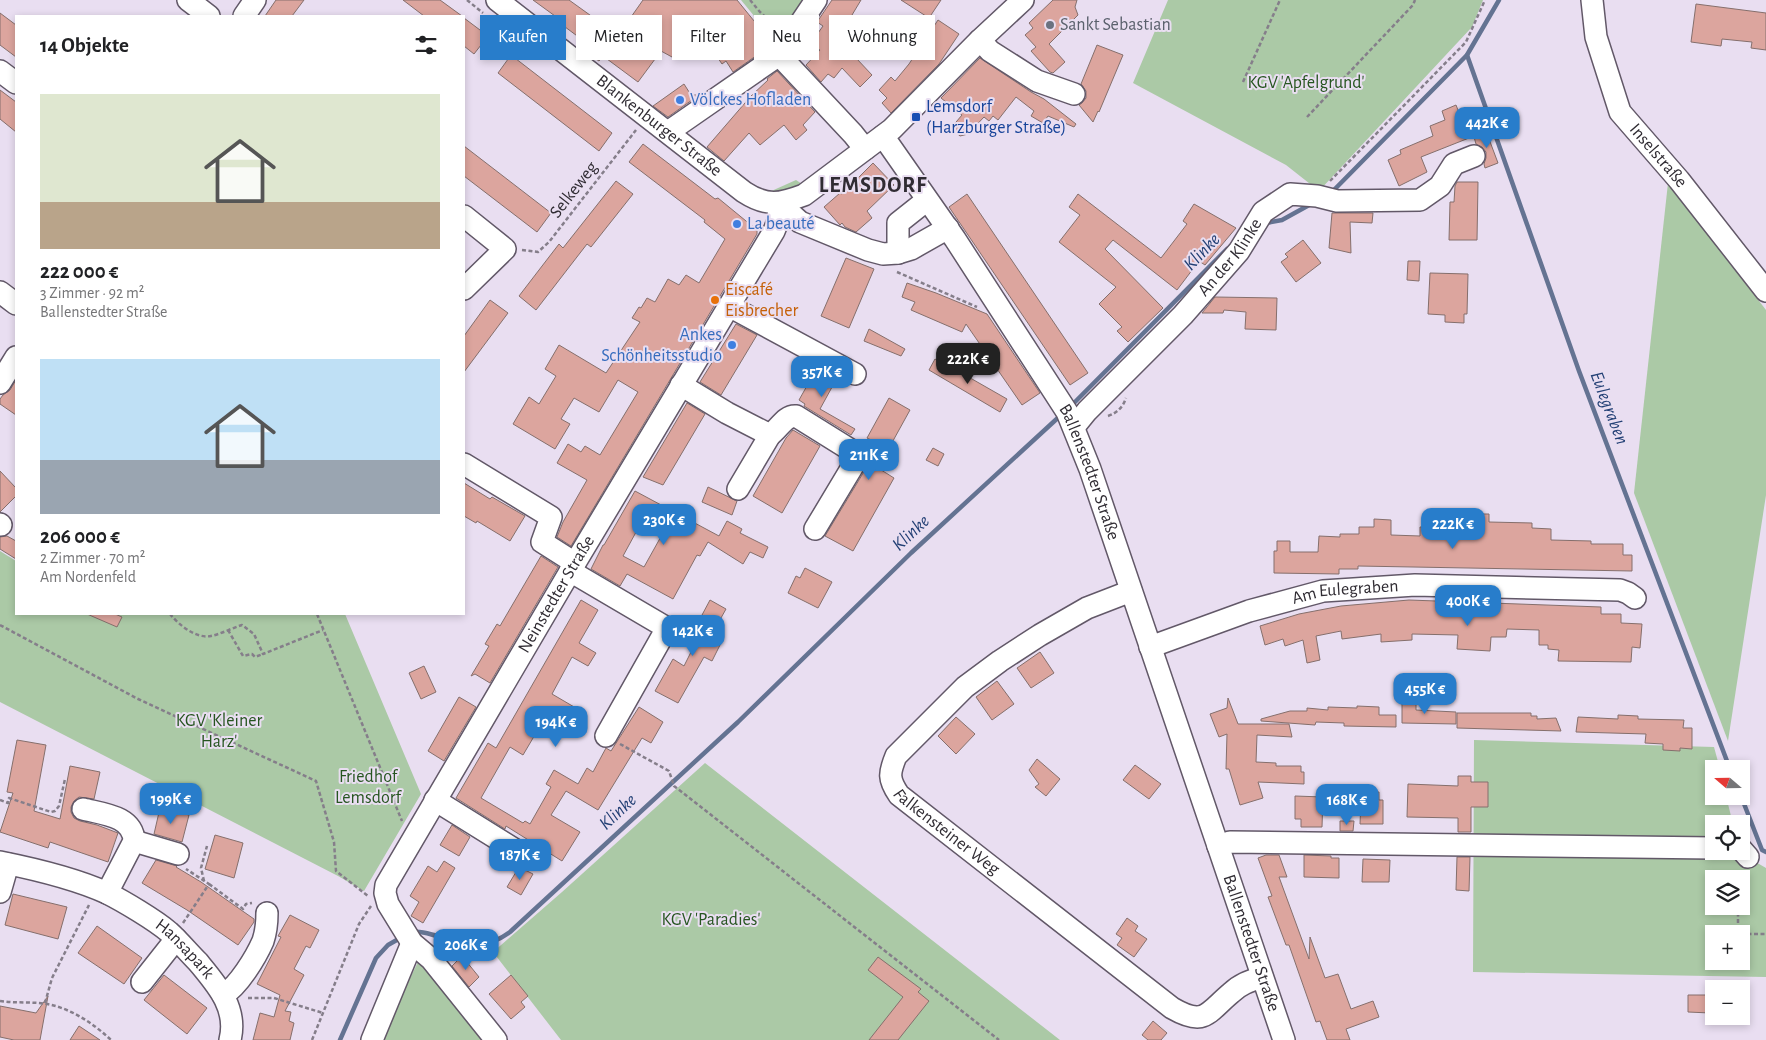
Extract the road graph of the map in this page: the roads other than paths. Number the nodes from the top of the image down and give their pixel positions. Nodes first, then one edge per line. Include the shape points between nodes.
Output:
1 (188, 0) edge
2 (255, 0) edge
3 (497, 0) edge
4 (816, 0) edge
5 (1023, 0) edge
6 (1592, 0) edge
7 (208, 15) edge
8 (245, 15) edge
9 (806, 15) edge
10 (980, 40) junction
11 (768, 60) edge
12 (795, 60) edge
13 (0, 70) edge
14 (15, 82) edge
15 (1074, 94) dead end
16 (668, 132) junction
17 (883, 136) junction
18 (865, 149) junction
19 (1474, 156) dead end
20 (927, 200) junction
21 (779, 203) junction
22 (465, 217) edge
23 (948, 228) junction
24 (898, 253) junction
25 (465, 288) edge
26 (1766, 291) edge
27 (0, 292) edge
28 (15, 303) edge
29 (729, 306) junction
30 (15, 359) edge
31 (855, 374) dead end
32 (0, 383) edge
33 (681, 385) junction
34 (1069, 417) junction
35 (770, 435) junction
36 (465, 465) edge
37 (738, 489) dead end
38 (815, 529) dead end
39 (572, 567) junction
40 (1131, 592) junction
41 (1636, 598) dead end
42 (1150, 647) junction
43 (606, 736) road end
44 (435, 800) junction
45 (83, 808) dead end
46 (134, 841) junction
47 (1218, 846) junction
48 (1705, 848) edge
49 (525, 856) dead end
50 (181, 861) road end
51 (4, 863) edge
52 (101, 891) junction
53 (0, 892) edge
54 (267, 913) road end
55 (178, 934) junction
56 (406, 934) junction
57 (1262, 976) junction
58 (142, 982) dead end
59 (226, 1000) junction
60 (230, 1040) edge
61 (372, 1040) edge
62 (496, 1040) edge
63 (1284, 1040) edge

1 - 7 street
2 - 8 street
3 - 16 street, Blankenburger Straße
4 - 9 street
5 - 10 street
6 - 26 street, Inselstraße via 1596,37 1620,112 1679,180
10 - 15 street via 990,51 1038,81
10 - 17 street
11 - 16 street
12 - 18 street
13 - 14 street
16 - 21 street, Blankenburger Straße via 748,194 766,202
17 - 18 street
17 - 20 street, Ballenstedter Straße
18 - 21 street via 804,195
19 - 34 street, An der Klinke via 1454,164 1440,186 1420,200 1290,194 1263,212 1246,242 1183,315 1087,411
20 - 23 street, Ballenstedter Straße
20 - 24 street via 898,223
21 - 24 street via 800,222 875,252
21 - 29 street, Neinstedter Straße via 777,226
22 - 25 street via 505,249
23 - 24 street via 922,245
23 - 34 street, Ballenstedter Straße
27 - 28 street
29 - 31 street
29 - 33 street, Neinstedter Straße
30 - 32 street
33 - 35 street
33 - 39 street, Neinstedter Straße
34 - 40 street, Ballenstedter Straße
35 - 37 street
35 - 38 street via 786,418 796,416 855,454 854,464
36 - 39 street via 551,516 542,542
39 - 43 street via 667,628
39 - 44 street, Neinstedter Straße
40 - 42 street, Ballenstedter Straße
40 - 57 street, Falkensteiner Weg via 1087,608 1000,661 965,687 896,756 890,770 892,784 907,801 1186,1016 1201,1018 1245,982
41 - 42 street, Am Eulegraben via 1620,590 1415,584 1323,591 1248,611
42 - 47 street, Ballenstedter Straße
44 - 49 street
44 - 56 street, Neinstedter Straße via 388,879 385,891 387,902
45 - 46 street via 122,819 134,833
46 - 50 street
46 - 52 street
47 - 48 street via 1230,842
47 - 57 street, Ballenstedter Straße
51 - 52 street, Hansapark
51 - 53 street
52 - 55 street, Hansapark
54 - 59 street via 259,949
55 - 58 street
55 - 59 street, Hansapark
56 - 61 street
56 - 62 street via 431,959
57 - 63 street, Ballenstedter Straße
59 - 60 street, Hansapark via 232,1025

